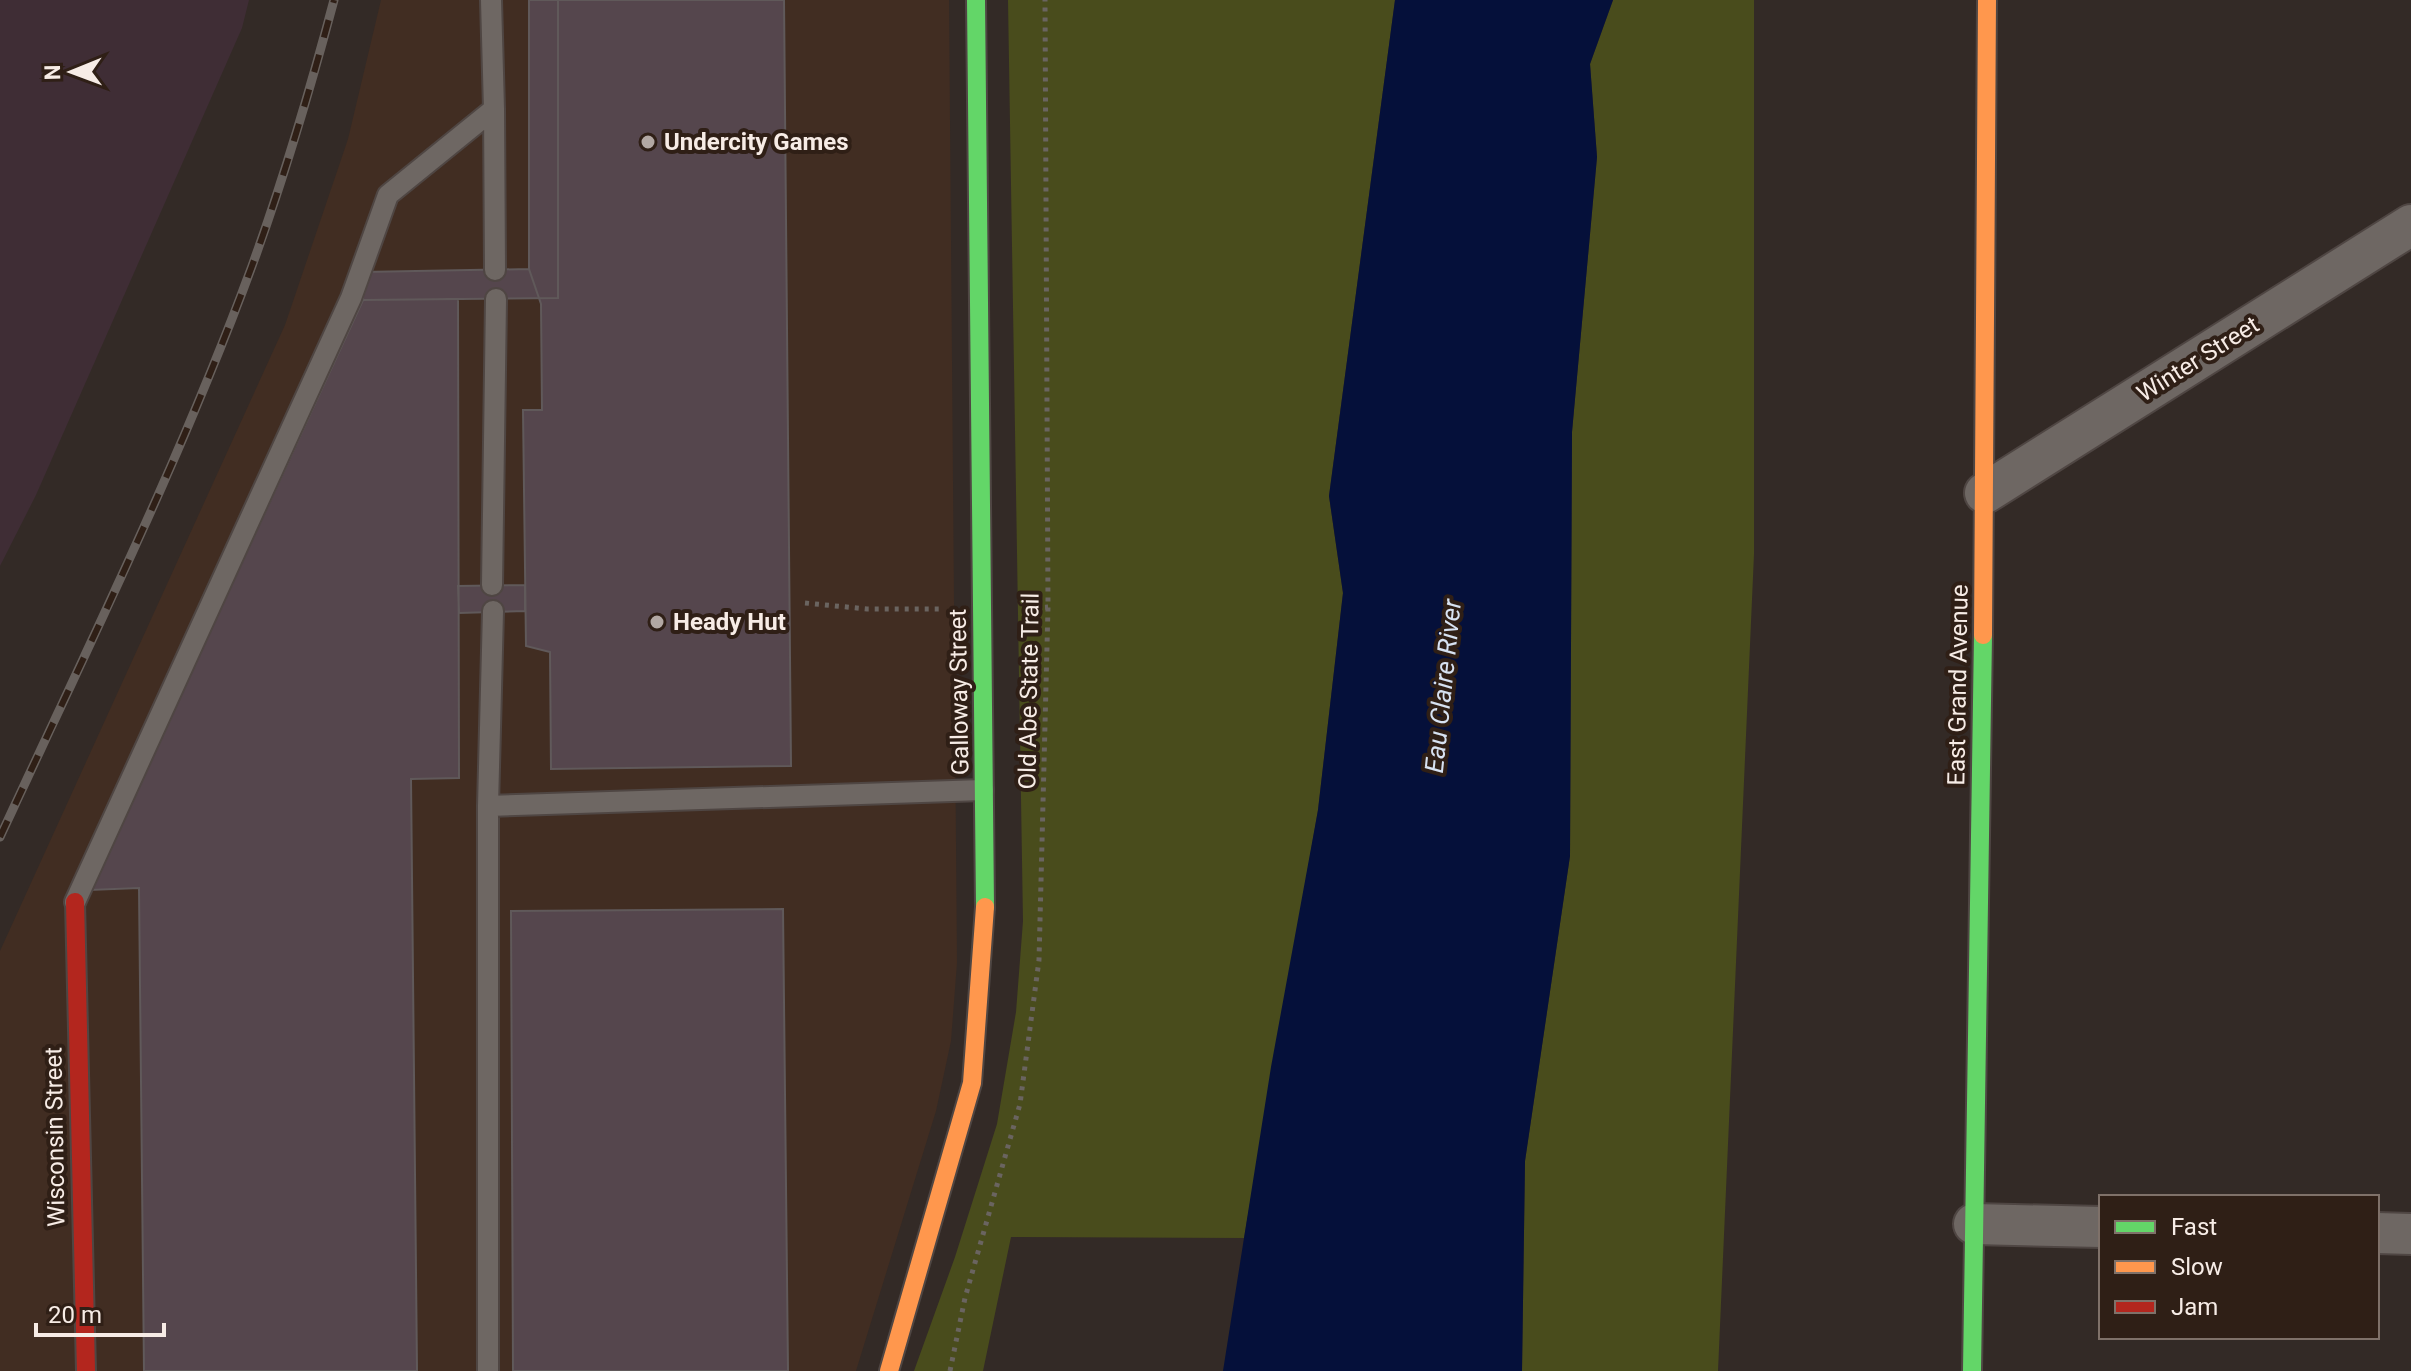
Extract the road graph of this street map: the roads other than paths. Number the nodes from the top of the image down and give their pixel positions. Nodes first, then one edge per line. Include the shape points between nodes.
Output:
1 (491, 0) edge
2 (976, 0) edge
3 (1987, 0) edge
4 (494, 109) junction
5 (2411, 225) edge
6 (495, 270) dead end
7 (496, 299) dead end
8 (1985, 493) junction
9 (492, 585) dead end
10 (493, 611) dead end
11 (983, 790) junction
12 (488, 806) junction
13 (75, 902) joint
14 (1974, 1224) junction
15 (2099, 1227) edge
16 (2379, 1233) edge
17 (2411, 1234) edge
18 (86, 1371) edge
19 (488, 1371) edge
20 (889, 1371) edge
21 (1972, 1371) edge

1 - 4 lane
2 - 11 street, Galloway Street
3 - 8 street, East Grand Avenue
4 - 6 lane
4 - 13 lane via 388,195 351,298
5 - 8 street, Winter Street
7 - 9 lane
8 - 14 street, East Grand Avenue
10 - 12 lane
11 - 12 lane
11 - 20 street, Galloway Street via 985,911 972,1083
12 - 19 lane
13 - 18 street, Wisconsin Street
14 - 15 street
14 - 21 street, East Grand Avenue
16 - 17 street

